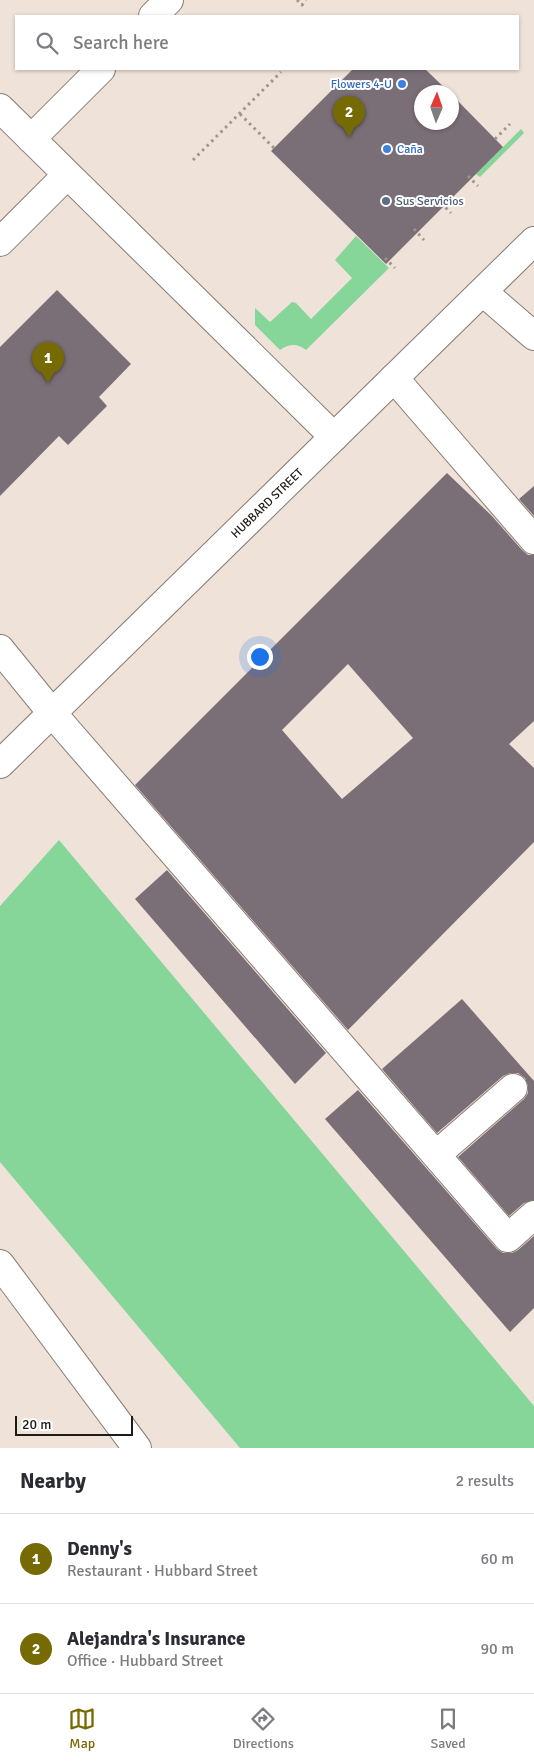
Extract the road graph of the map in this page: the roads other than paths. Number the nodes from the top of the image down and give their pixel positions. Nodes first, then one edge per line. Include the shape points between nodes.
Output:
1 (169, 0) edge
2 (154, 15) edge
3 (100, 70) edge
4 (0, 108) edge
5 (32, 139) junction
6 (68, 174) junction
7 (534, 241) edge
8 (0, 242) edge
9 (483, 292) junction
10 (534, 336) edge
11 (394, 378) junction
12 (334, 437) junction
13 (534, 540) edge
14 (0, 650) edge
15 (52, 713) junction
16 (0, 764) edge
17 (513, 1088) dead end
18 (436, 1155) junction
19 (534, 1215) edge
20 (0, 1264) edge
21 (137, 1448) edge

1 - 2 main road
3 - 5 main road
4 - 5 main road
5 - 6 main road
6 - 8 main road
6 - 12 main road
7 - 9 main road, HUBBARD STREET
9 - 10 main road
9 - 11 main road, HUBBARD STREET
11 - 12 main road, HUBBARD STREET
11 - 13 main road
12 - 15 main road, HUBBARD STREET
14 - 15 main road
15 - 16 main road, HUBBARD STREET
15 - 18 main road
17 - 18 main road
18 - 19 main road via 508,1238
20 - 21 main road

